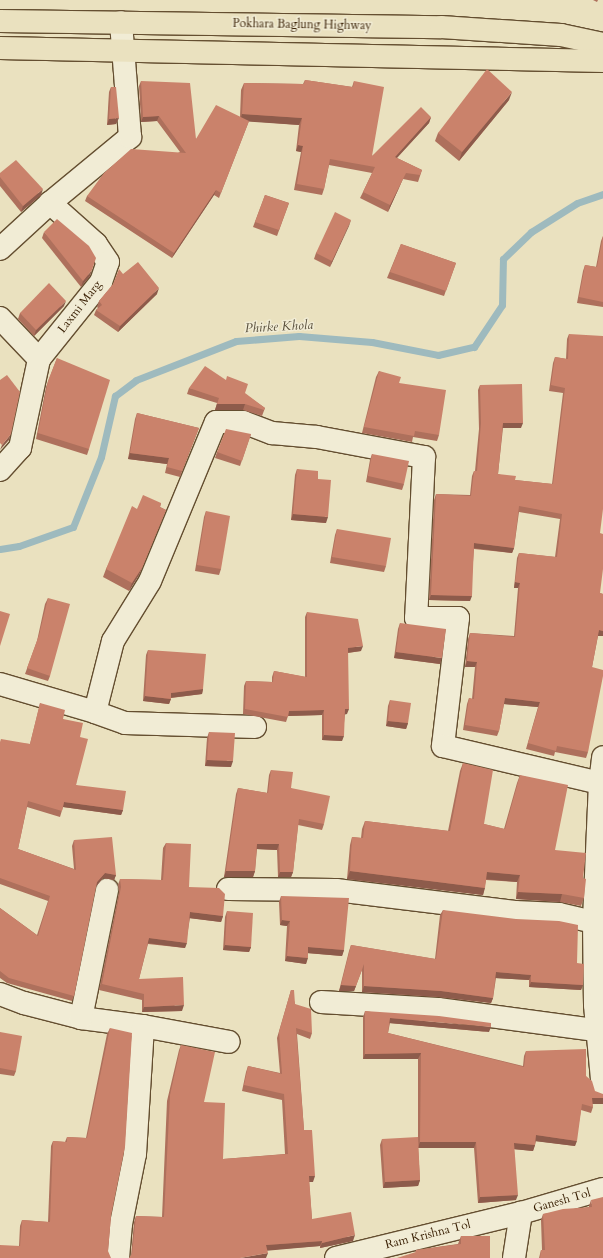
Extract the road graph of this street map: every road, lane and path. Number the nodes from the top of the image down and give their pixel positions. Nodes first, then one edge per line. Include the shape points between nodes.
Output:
1 (0, 21) edge
2 (121, 22) junction
3 (603, 44) edge
4 (0, 48) edge
5 (124, 49) junction
6 (603, 61) edge
7 (50, 203) junction
8 (0, 250) edge
9 (0, 318) edge
10 (39, 359) junction
11 (0, 470) edge
12 (0, 684) edge
13 (96, 712) junction
14 (255, 727) dead end
15 (603, 757) edge
16 (600, 783) junction
17 (228, 889) dead end
18 (107, 890) dead end
19 (594, 922) junction
20 (0, 994) edge
21 (321, 1002) dead end
22 (81, 1018) junction
23 (143, 1026) junction
24 (596, 1030) junction
25 (229, 1042) dead end
26 (603, 1089) edge
27 (603, 1189) edge
28 (521, 1213) junction
29 (118, 1258) edge
30 (336, 1258) edge
31 (514, 1258) edge

1 - 2 highway, Pokhara Baglung Highway
2 - 3 highway, Pokhara Baglung Highway via 441,27 561,35
2 - 5 street
4 - 5 highway
5 - 6 highway via 445,56 553,62
5 - 7 street via 130,137
7 - 8 street
7 - 10 street, Laxmi Marg via 96,244 108,262 102,282
9 - 10 street
10 - 11 street, Laxmi Marg via 20,448
12 - 13 street
13 - 14 street via 125,723
13 - 16 street via 113,641 150,581 216,422 243,422 272,433 317,437 424,457 416,618 458,618 443,746
15 - 16 street
16 - 19 street
17 - 19 street via 336,890 515,912 559,914
18 - 22 street
19 - 24 street
20 - 22 street
21 - 24 street via 438,1008
22 - 23 street
23 - 25 street
23 - 29 street via 135,1154 121,1224
24 - 26 street
27 - 28 street, Ganesh Tol
28 - 30 street, Ram Krishna Tol
28 - 31 street

